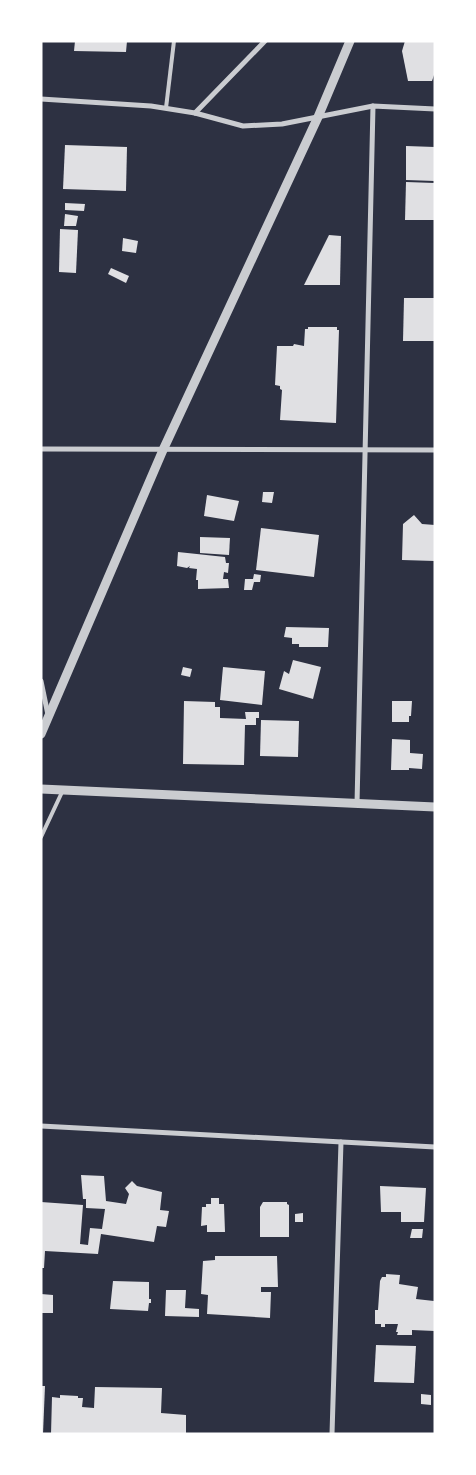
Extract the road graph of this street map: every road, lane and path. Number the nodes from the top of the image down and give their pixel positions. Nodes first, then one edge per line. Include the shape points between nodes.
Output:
1 (174, 41) edge
2 (265, 41) edge
3 (350, 41) edge
4 (41, 99) edge
5 (373, 106) junction
6 (166, 108) junction
7 (435, 109) edge
8 (195, 113) junction
9 (318, 117) junction
10 (41, 449) edge
11 (365, 449) junction
12 (163, 450) junction
13 (435, 450) edge
14 (41, 681) edge
15 (48, 716) junction
16 (41, 734) edge
17 (41, 789) edge
18 (62, 790) junction
19 (357, 804) junction
20 (435, 807) edge
21 (41, 837) edge
22 (41, 1126) edge
23 (341, 1142) junction
24 (435, 1147) edge
25 (332, 1434) edge

1 - 6 lane
2 - 8 street
3 - 9 street
4 - 6 street
5 - 7 street
5 - 9 street
5 - 11 street
6 - 8 street
8 - 9 street via 243,126 282,124
9 - 12 street
10 - 12 street
11 - 12 street
11 - 13 street
11 - 19 street
12 - 15 street
14 - 15 street
15 - 16 street
17 - 18 street
18 - 19 street
18 - 21 lane
19 - 20 street
22 - 23 street
23 - 24 street
23 - 25 street

